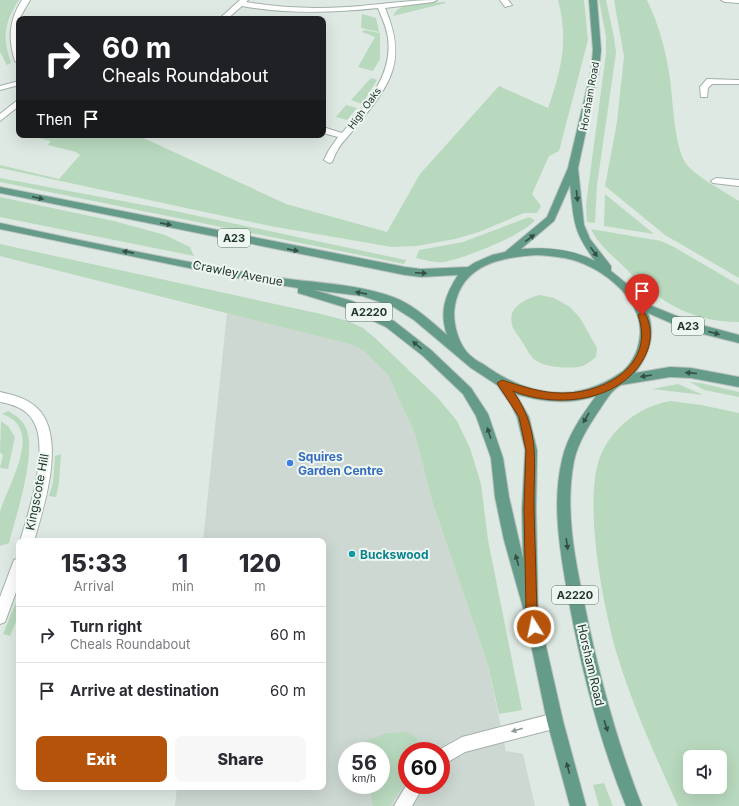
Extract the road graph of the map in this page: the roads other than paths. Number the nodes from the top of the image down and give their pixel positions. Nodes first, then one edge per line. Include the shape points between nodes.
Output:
1 (26, 0) edge
2 (433, 0) edge
3 (593, 0) edge
4 (726, 0) edge
5 (739, 1) edge
6 (243, 2) edge
7 (381, 6) junction
8 (18, 16) edge
9 (227, 16) edge
10 (16, 19) edge
11 (16, 53) edge
12 (739, 82) edge
13 (16, 84) edge
14 (0, 88) edge
15 (704, 95) dead end
16 (16, 105) edge
17 (0, 118) edge
18 (326, 131) edge
19 (343, 136) junction
20 (329, 160) dead end
21 (573, 168) junction
22 (716, 181) dead end
23 (739, 183) edge
24 (0, 190) edge
25 (0, 226) edge
26 (508, 253) junction
27 (469, 271) junction
28 (613, 276) junction
29 (276, 282) junction
30 (639, 305) junction
31 (739, 339) edge
32 (461, 352) junction
33 (739, 382) edge
34 (502, 383) junction
35 (615, 383) junction
36 (0, 397) edge
37 (27, 538) edge
38 (16, 573) edge
39 (531, 611) junction
40 (0, 617) edge
41 (555, 720) junction
42 (450, 752) edge
43 (410, 794) edge
44 (402, 806) edge
45 (578, 806) edge
46 (634, 806) edge

1 - 8 street
2 - 7 street
3 - 21 main road, Horsham Road via 596,34 595,71
4 - 5 street
6 - 7 street via 264,8 314,11
6 - 9 street
7 - 19 street, High Oaks via 392,39 388,72 380,89
10 - 11 street via 12,34
12 - 15 street via 710,81 704,87
13 - 14 street
16 - 17 street
18 - 19 street
19 - 20 street, High Oaks
26 -> 21 main road, Horsham Road via 550,219
21 -> 28 main road, Horsham Road via 579,225 586,240
22 - 23 street
24 -> 27 main road, A23 via 404,272
29 -> 25 main road, Crawley Avenue
26 - 27 main road via 487,260
26 - 28 main road via 555,252 582,260
27 - 32 main road via 453,293 448,314 451,330
28 - 30 main road
32 -> 29 main road, Crawley Avenue via 407,308 390,300 355,291
39 -> 29 main road, A2220 via 511,540 497,458 482,414 467,391 427,353 390,324 348,304
30 -> 31 main road, A23 via 691,327
30 - 35 main road, Horsham Road via 646,325 646,345 637,364
32 - 34 main road, Crawley Avenue
33 -> 35 main road via 691,372 677,372
34 - 35 main road via 520,390 560,397 580,396
34 - 39 main road, A2220 via 523,417 531,450
35 -> 46 main road, Horsham Road / A2220 via 587,416 568,461 565,535 593,684
36 - 37 street, Kingscote Hill via 26,405 38,416 44,432 45,451 39,490
38 - 40 street
39 - 41 main road, A2220
41 -> 42 street via 462,745
45 -> 41 main road, A2220
43 - 44 street

